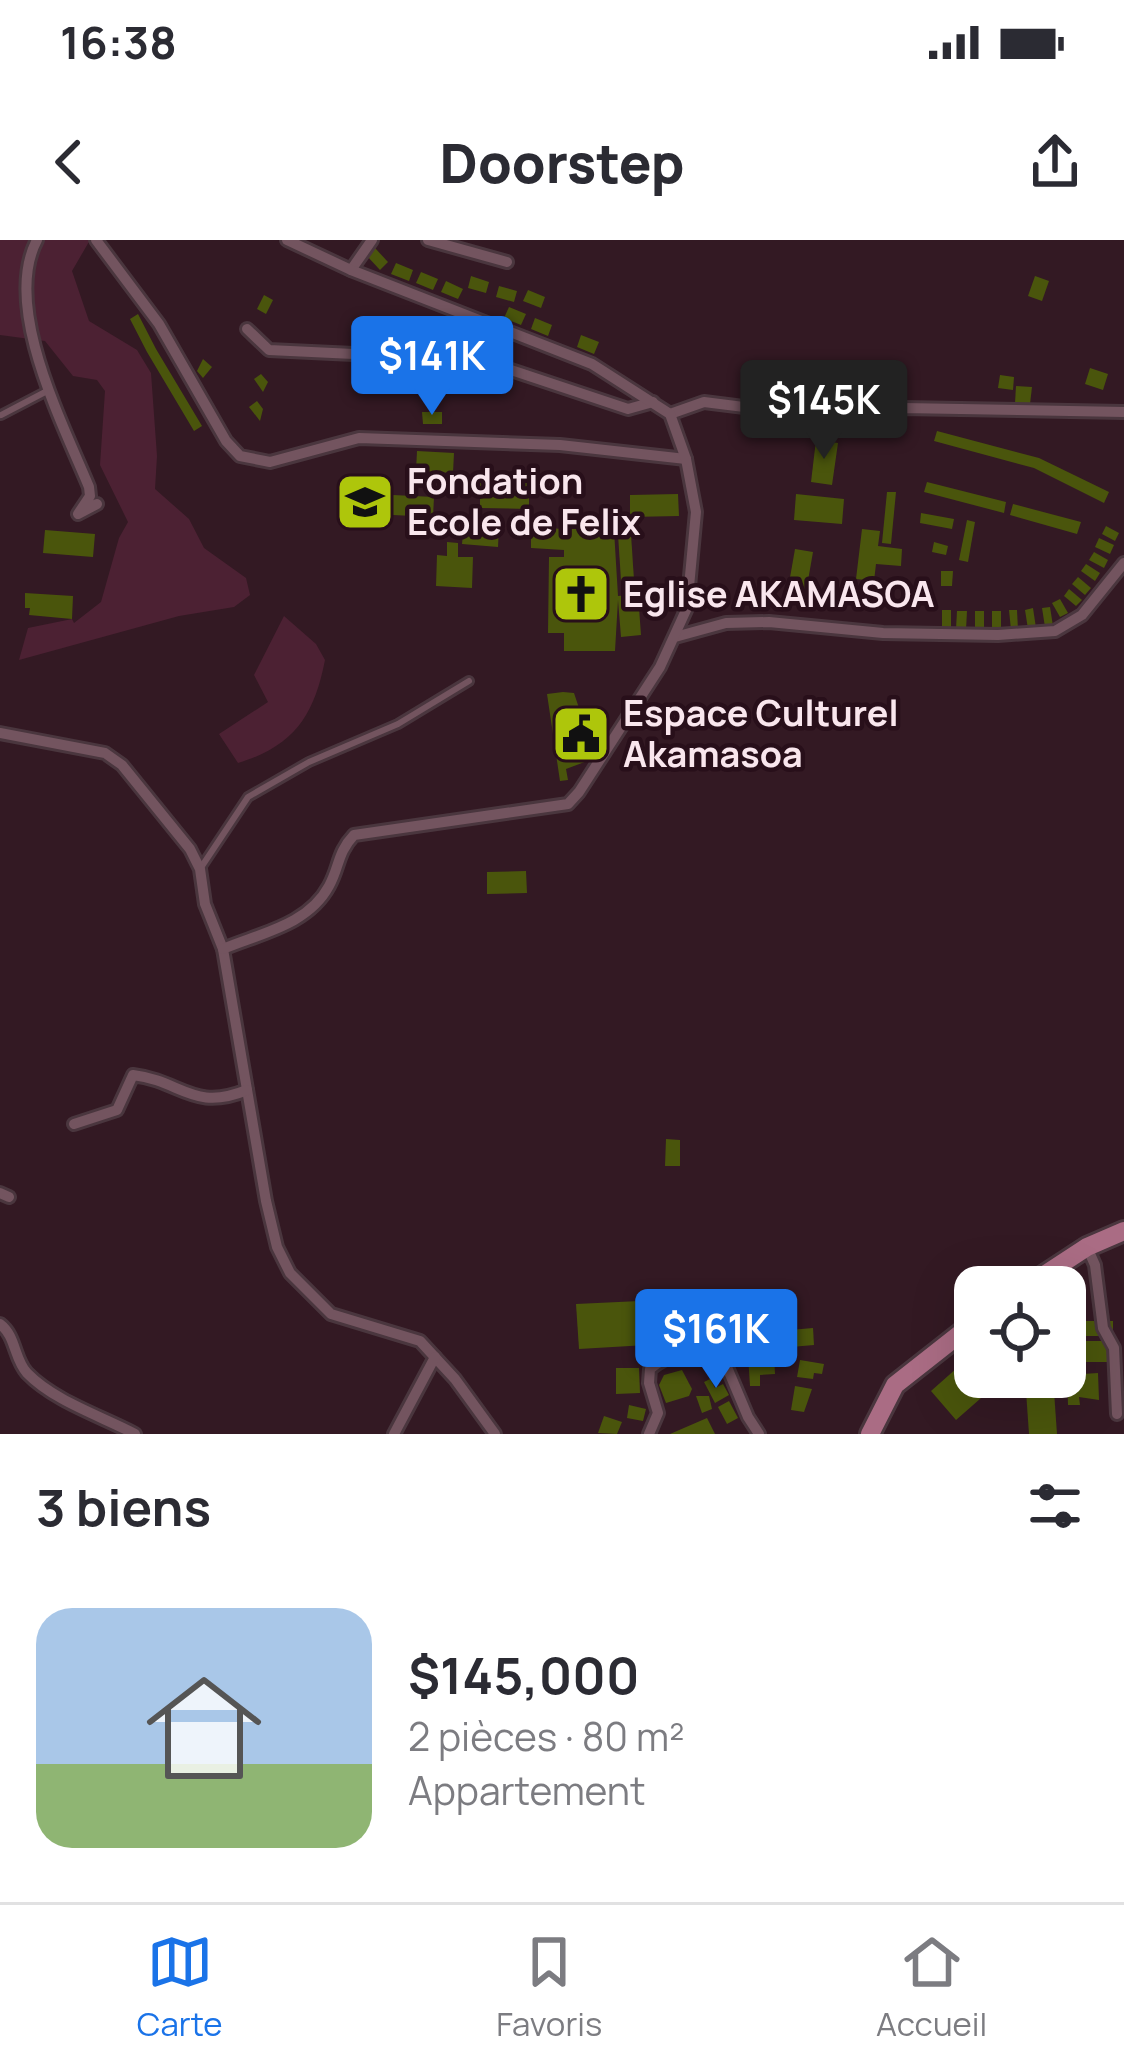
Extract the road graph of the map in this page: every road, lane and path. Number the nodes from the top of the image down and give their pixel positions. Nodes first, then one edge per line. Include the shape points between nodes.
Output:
1 (37, 240) edge
2 (96, 240) edge
3 (287, 240) edge
4 (372, 240) edge
5 (428, 240) edge
6 (507, 262) dead end
7 (351, 270) junction
8 (247, 329) dead end
9 (49, 391) junction
10 (653, 402) junction
11 (1124, 412) edge
12 (670, 414) junction
13 (1, 416) edge
14 (686, 459) junction
15 (97, 504) dead end
16 (1124, 563) edge
17 (675, 637) junction
18 (469, 681) dead end
19 (0, 733) edge
20 (200, 869) junction
21 (223, 949) junction
22 (247, 1090) junction
23 (74, 1124) dead end
24 (1124, 1231) edge
25 (1087, 1246) junction
26 (1057, 1266) edge
27 (0, 1324) edge
28 (954, 1339) edge
29 (435, 1357) junction
30 (1117, 1414) dead end
31 (135, 1434) edge
32 (394, 1434) edge
33 (495, 1434) edge
34 (649, 1434) edge
35 (759, 1434) edge
36 (870, 1434) edge

1 - 9 street via 26,260 27,314
2 - 14 street via 160,324 240,456 270,463 359,438
3 - 7 street
4 - 7 street
5 - 6 street
7 - 10 street via 592,364
8 - 10 street via 269,350 481,360 628,409
9 - 13 lane
9 - 15 street via 89,487 78,514
10 - 12 street
11 - 12 street via 776,411 704,403
12 - 14 street
14 - 17 street via 694,556
16 - 17 street via 1082,615 1055,631 883,633 726,622
17 - 21 street via 568,804 355,835 304,917
18 - 20 lane via 248,797
19 - 20 street via 105,753
20 - 21 street
21 - 22 street
22 - 23 street via 222,1100 134,1076 117,1110
22 - 29 street via 266,1202 290,1273 331,1314 402,1332
24 - 25 main road
25 - 26 main road
25 - 30 street via 1114,1348
27 - 31 street via 25,1371
28 - 36 main road via 895,1385
29 - 32 street
29 - 33 street
34 - 35 street via 658,1413 650,1369 709,1350 721,1353

